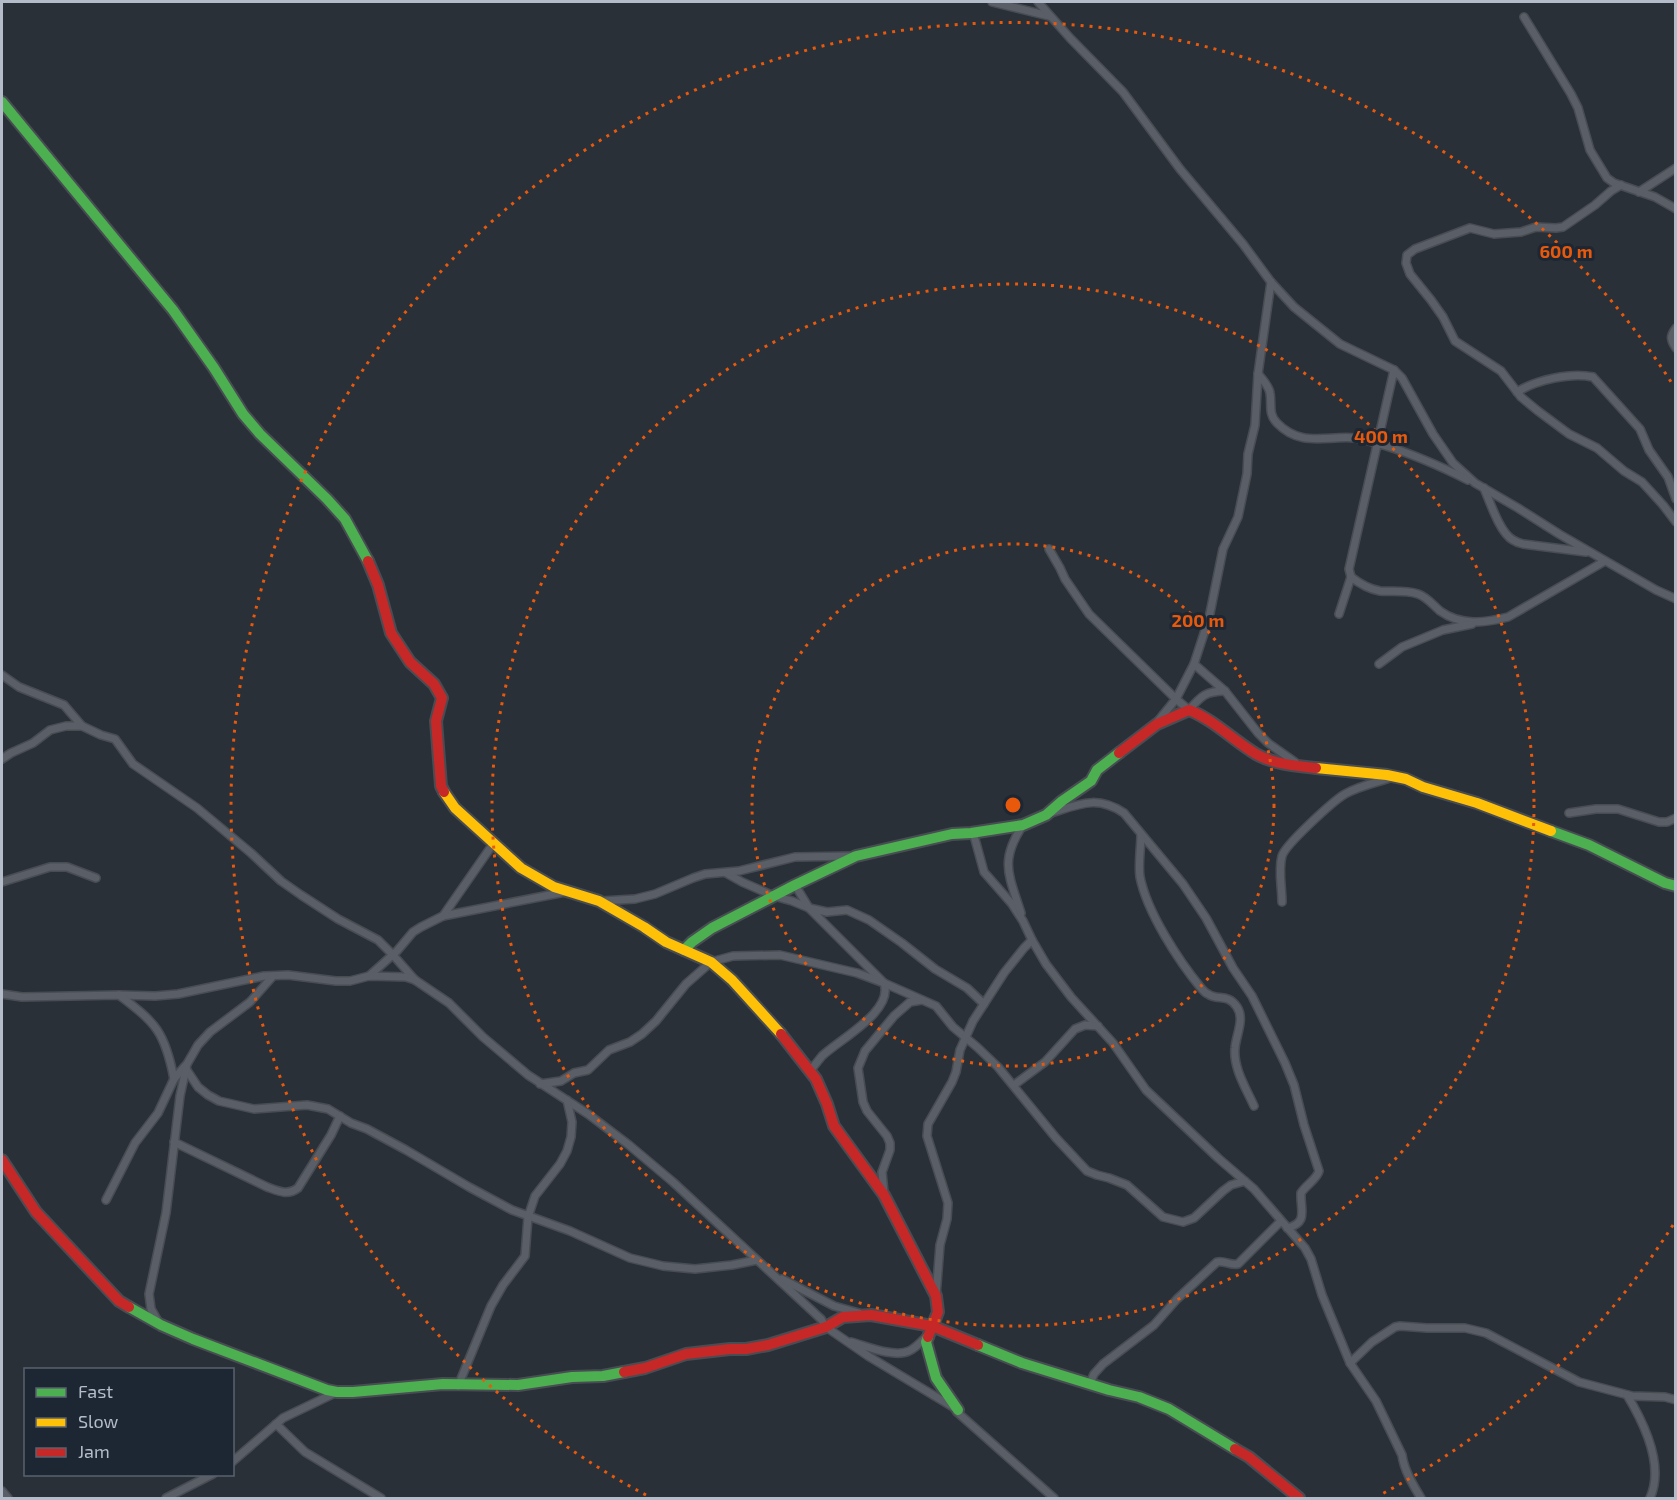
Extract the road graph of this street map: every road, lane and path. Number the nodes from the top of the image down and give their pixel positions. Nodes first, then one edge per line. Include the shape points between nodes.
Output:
1 (992, 2) edge
2 (1038, 2) edge
3 (1049, 16) junction
4 (1524, 17) dead end
5 (2, 102) edge
6 (1676, 168) edge
7 (1621, 185) junction
8 (1639, 192) junction
9 (1676, 209) edge
10 (1270, 282) junction
11 (1676, 328) edge
12 (1676, 348) edge
13 (1394, 370) junction
14 (1258, 374) junction
15 (1517, 392) junction
16 (1378, 444) junction
17 (1475, 483) junction
18 (1484, 488) junction
19 (1676, 499) edge
20 (1676, 522) edge
21 (1048, 549) dead end
22 (1592, 553) junction
23 (1605, 561) junction
24 (1350, 578) junction
25 (1676, 599) edge
26 (1339, 614) dead end
27 (1478, 623) junction
28 (1194, 664) junction
29 (1380, 664) dead end
30 (2, 675) edge
31 (1225, 691) junction
32 (1176, 699) junction
33 (1190, 710) junction
34 (1157, 723) junction
35 (82, 726) junction
36 (2, 759) edge
37 (1301, 766) junction
38 (1395, 776) junction
39 (1569, 813) dead end
40 (1046, 815) junction
41 (1676, 818) edge
42 (1023, 825) junction
43 (973, 832) junction
44 (1141, 834) junction
45 (493, 844) junction
46 (856, 856) junction
47 (726, 873) junction
48 (96, 878) dead end
49 (2, 882) edge
50 (795, 885) junction
51 (1676, 886) edge
52 (567, 892) junction
53 (774, 896) junction
54 (599, 901) junction
55 (1282, 902) dead end
56 (809, 908) junction
57 (443, 916) junction
58 (1023, 921) junction
59 (1032, 940) junction
60 (684, 950) junction
61 (393, 955) junction
62 (711, 962) junction
63 (273, 976) junction
64 (369, 976) junction
65 (415, 980) junction
66 (884, 983) junction
67 (2, 994) edge
68 (119, 995) junction
69 (924, 1000) junction
70 (984, 1004) junction
71 (1098, 1026) junction
72 (964, 1038) junction
73 (186, 1066) junction
74 (810, 1071) junction
75 (174, 1079) junction
76 (540, 1084) junction
77 (1014, 1085) junction
78 (567, 1100) junction
79 (1254, 1106) dead end
80 (340, 1116) junction
81 (174, 1142) junction
82 (2, 1160) edge
83 (1245, 1180) junction
84 (884, 1195) junction
85 (106, 1200) dead end
86 (528, 1217) junction
87 (1281, 1221) junction
88 (1287, 1228) junction
89 (757, 1260) junction
90 (772, 1274) junction
91 (936, 1296) junction
92 (867, 1315) junction
93 (161, 1325) junction
94 (826, 1327) junction
95 (930, 1330) junction
96 (846, 1340) junction
97 (1350, 1363) junction
98 (1090, 1383) junction
99 (458, 1386) junction
100 (337, 1392) junction
101 (1627, 1395) junction
102 (1676, 1400) edge
103 (958, 1410) junction
104 (276, 1424) junction
105 (234, 1460) edge
106 (209, 1476) edge
107 (2, 1491) edge
108 (8, 1498) edge
109 (166, 1498) edge
110 (381, 1498) edge
111 (1054, 1498) edge
112 (1299, 1498) edge
113 (1421, 1498) edge
114 (1650, 1498) edge

1 - 3 street
2 - 3 street
3 - 10 street via 1123,92
4 - 7 street via 1578,108 1600,169
5 - 45 street via 173,310 243,414 345,519 378,585 391,633 442,698 436,721 445,796
6 - 8 street
7 - 8 street
7 - 15 street via 1563,227 1494,234 1470,228 1407,255 1410,274 1443,317 1452,338 1501,371
8 - 9 street
10 - 13 street via 1340,344
10 - 14 street
11 - 12 street via 1671,340
13 - 16 street
13 - 17 street via 1432,434 1453,463
14 - 16 street via 1270,391 1272,418 1293,435 1326,440 1356,438
14 - 28 street via 1255,425 1238,517 1223,549 1209,618
15 - 19 street via 1544,381 1593,377 1640,429
15 - 20 street via 1569,434 1597,448 1642,482
16 - 17 street via 1431,462
16 - 24 street
17 - 18 street
18 - 22 street
18 - 22 street via 1506,534 1513,540
21 - 32 street via 1089,614
22 - 23 street
23 - 25 street
23 - 27 street via 1508,617
24 - 26 street
24 - 27 street via 1379,591 1420,594 1442,612
27 - 29 street via 1433,634 1402,647
28 - 31 street
28 - 32 street
30 - 35 street via 19,687 64,705
31 - 33 street via 1204,694
31 - 37 street via 1268,743
32 - 33 street
32 - 34 street
33 - 34 street
33 - 37 street via 1258,755
34 - 40 street
35 - 36 street via 50,730
35 - 61 street via 115,739 133,764 214,822 281,881 378,940
37 - 38 street
38 - 51 street via 1589,844
38 - 55 street via 1346,793 1287,846 1280,870
39 - 41 street via 1618,809 1659,822
40 - 42 street
40 - 44 street via 1092,801 1124,813
42 - 43 street
42 - 58 street via 1008,858
43 - 46 street
43 - 58 street via 984,872
44 - 79 street via 1140,875 1161,928 1201,988 1208,995 1229,999 1239,1010 1236,1063
44 - 88 street via 1206,918 1252,996 1294,1085 1319,1171 1300,1193 1301,1220
45 - 52 street via 531,874
45 - 57 street
46 - 47 street via 795,857
46 - 50 street
47 - 53 street
47 - 54 street via 705,874 635,899
48 - 49 street via 67,867 50,867
50 - 53 street
50 - 56 street
52 - 54 street
52 - 57 street
53 - 56 street
53 - 60 street via 712,928
54 - 60 street
56 - 66 street
56 - 70 street via 827,912 847,910 869,920
57 - 61 street via 413,932
58 - 59 street
59 - 70 street
59 - 71 street via 1057,980
60 - 62 street
61 - 64 street
61 - 65 street
62 - 66 street via 733,956 780,955
62 - 74 street via 756,1005
62 - 76 street via 642,1034 609,1050 588,1070
63 - 64 street via 350,981
63 - 68 street via 178,994
63 - 73 street via 250,1002 210,1032
64 - 65 street
65 - 76 street via 449,1003
66 - 69 street
66 - 74 street via 886,994 879,1008
67 - 68 street via 22,998
68 - 75 street via 153,1023 162,1037
69 - 72 street via 940,1011
69 - 84 street via 910,1002 894,1016 865,1051 858,1068 863,1102 890,1143 882,1172
70 - 72 street
71 - 77 street via 1075,1029 1045,1062
71 - 83 street via 1146,1090
72 - 77 street
72 - 91 street via 952,1082 927,1130 948,1203
73 - 75 street
73 - 80 street via 198,1087 219,1101 254,1108 307,1105
73 - 81 street
74 - 84 street via 834,1126
75 - 85 street via 161,1109 135,1143
76 - 78 street
77 - 83 street via 1087,1171 1127,1185 1163,1217 1183,1222 1194,1218 1231,1185
78 - 86 street via 572,1122 567,1151 535,1196
78 - 89 street via 673,1182
80 - 81 street via 298,1188 286,1193
80 - 86 street
81 - 93 street via 149,1294 151,1309
82 - 93 street via 36,1212 119,1301
83 - 87 street
84 - 91 street
86 - 89 street via 630,1258 663,1266 695,1269
86 - 99 street via 525,1256 491,1306
87 - 88 street
87 - 98 street via 1238,1264 1217,1262 1154,1325 1102,1364
88 - 97 street via 1311,1259
89 - 90 street
90 - 92 street via 834,1306
90 - 94 street
91 - 95 street via 938,1312
92 - 94 street via 843,1317
92 - 95 street
93 - 100 street
94 - 96 street
94 - 99 street via 768,1345 686,1354 664,1363 603,1376
95 - 96 street via 908,1352 899,1354
95 - 98 street
95 - 103 street via 926,1342 936,1378
96 - 103 street
97 - 101 street via 1380,1336 1400,1326 1473,1329 1574,1380
97 - 113 street via 1376,1401
98 - 112 street via 1169,1409 1255,1461
99 - 100 street
100 - 104 street
101 - 102 street
101 - 114 street via 1653,1454 1656,1471
103 - 111 street
104 - 105 street
104 - 110 street via 305,1452
106 - 109 street
107 - 108 street

